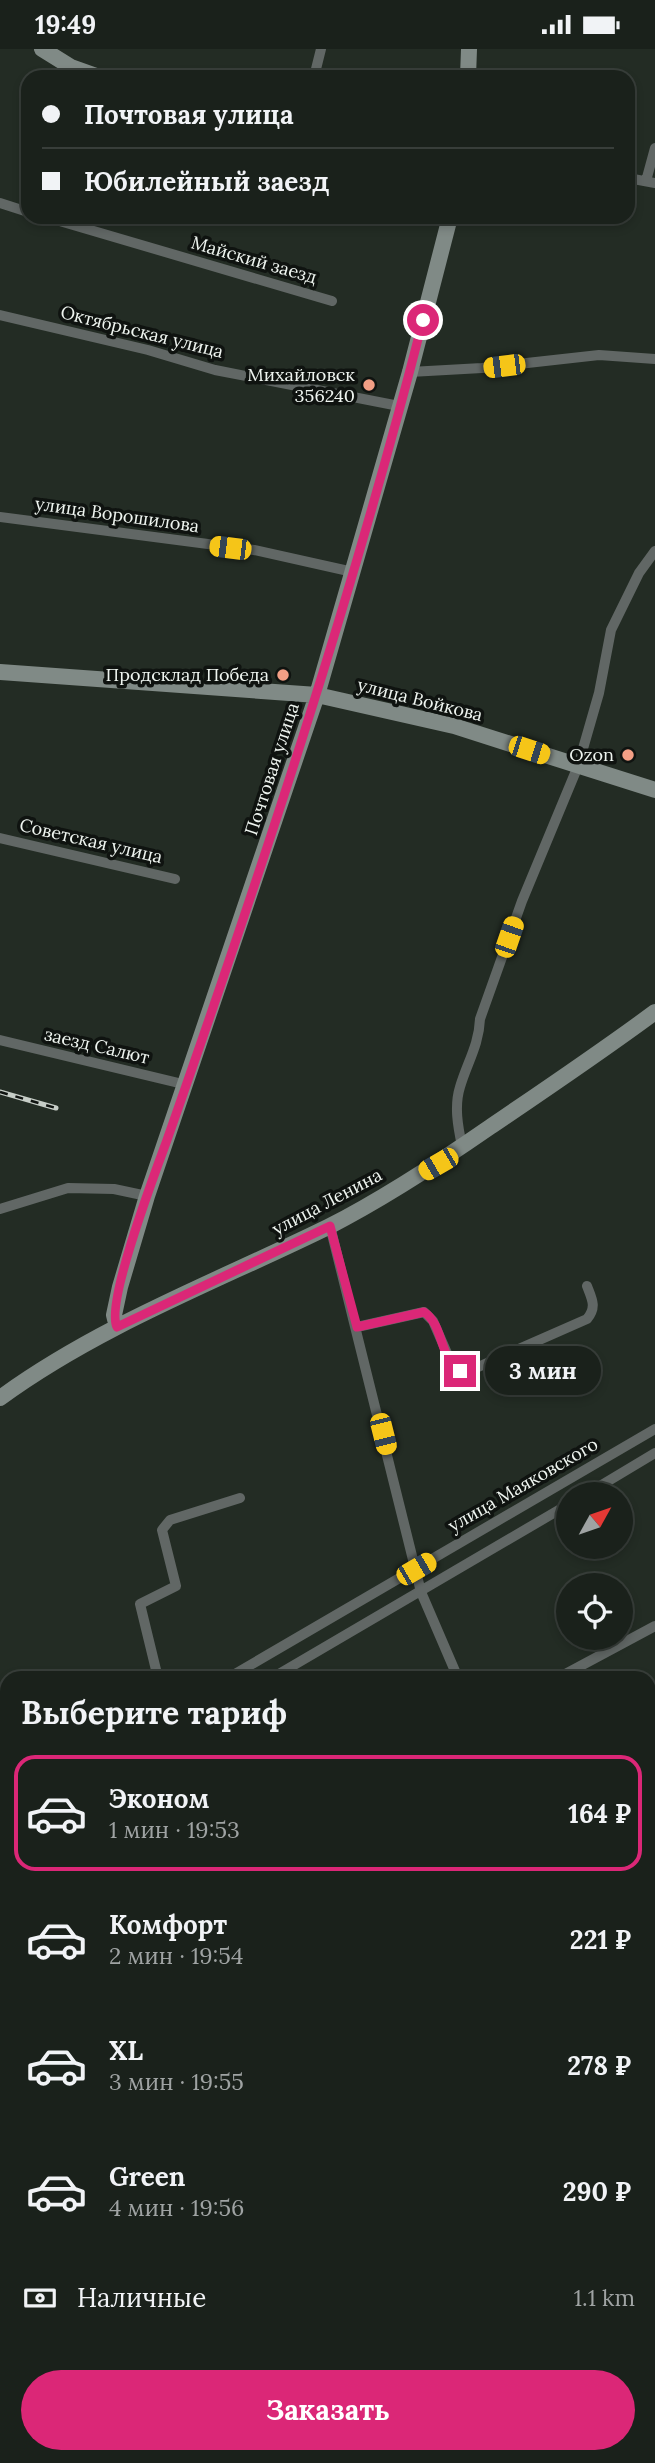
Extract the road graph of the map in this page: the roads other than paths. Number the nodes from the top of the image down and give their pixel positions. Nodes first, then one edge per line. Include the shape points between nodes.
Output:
1 (42, 49) edge
2 (321, 49) edge
3 (469, 49) edge
4 (79, 70) edge
5 (316, 70) edge
6 (468, 70) edge
7 (655, 148) edge
8 (651, 182) edge
9 (0, 204) edge
10 (21, 210) edge
11 (70, 224) edge
12 (448, 224) edge
13 (332, 301) dead end
14 (0, 315) edge
15 (655, 359) edge
16 (410, 372) junction
17 (399, 406) junction
18 (0, 517) edge
19 (655, 551) edge
20 (353, 572) junction
21 (0, 672) edge
22 (317, 695) junction
23 (578, 766) junction
24 (655, 790) edge
25 (0, 838) edge
26 (175, 879) dead end
27 (655, 1012) edge
28 (0, 1041) edge
29 (187, 1085) junction
30 (462, 1146) junction
31 (147, 1196) junction
32 (0, 1209) edge
33 (330, 1226) junction
34 (587, 1286) dead end
35 (120, 1287) junction
36 (151, 1311) junction
37 (117, 1327) junction
38 (357, 1327) junction
39 (0, 1398) edge
40 (655, 1429) edge
41 (655, 1453) edge
42 (607, 1482) edge
43 (240, 1498) dead end
44 (556, 1512) edge
45 (416, 1569) junction
46 (421, 1592) junction
47 (655, 1626) edge
48 (156, 1671) edge
49 (240, 1671) edge
50 (284, 1671) edge
51 (454, 1671) edge
52 (571, 1671) edge

1 - 4 main road
2 - 5 street
3 - 6 main road
7 - 8 street
9 - 10 street
11 - 13 street, Майский заезд
12 - 16 main road, Почтовая улица
14 - 17 street, Октябрьская улица via 215,370
15 - 16 street via 599,355
16 - 17 main road, Почтовая улица
17 - 20 main road, Почтовая улица
18 - 20 street, улица Ворошилова via 254,550
19 - 23 street via 611,630
20 - 22 main road, Почтовая улица
21 - 22 main road, улица Войкова
22 - 23 main road, улица Войкова via 454,726
22 - 29 main road, Почтовая улица
23 - 24 main road, улица Войкова
23 - 30 street via 480,1019 477,1044 459,1088 456,1118
25 - 26 street, Советская улица
27 - 30 main road, улица Ленина
28 - 29 street, заезд Салют
29 - 31 main road, Почтовая улица
30 - 33 main road, улица Ленина
31 - 32 street via 114,1189 68,1188
31 - 35 main road, Почтовая улица
33 - 36 main road, улица Ленина
33 - 38 street
34 - 38 street via 594,1304 587,1319 469,1371 453,1367 433,1321 424,1312
35 - 36 main road via 128,1303
35 - 37 main road, Почтовая улица via 114,1315
36 - 37 main road, улица Ленина
37 - 39 main road, улица Ленина
38 - 45 street
40 - 45 street, улица Маяковского
41 - 42 street
43 - 48 street via 164,1525 176,1586 140,1604
44 - 46 street
45 - 46 street
45 - 49 street, улица Маяковского
46 - 50 street
46 - 51 street
47 - 52 street

